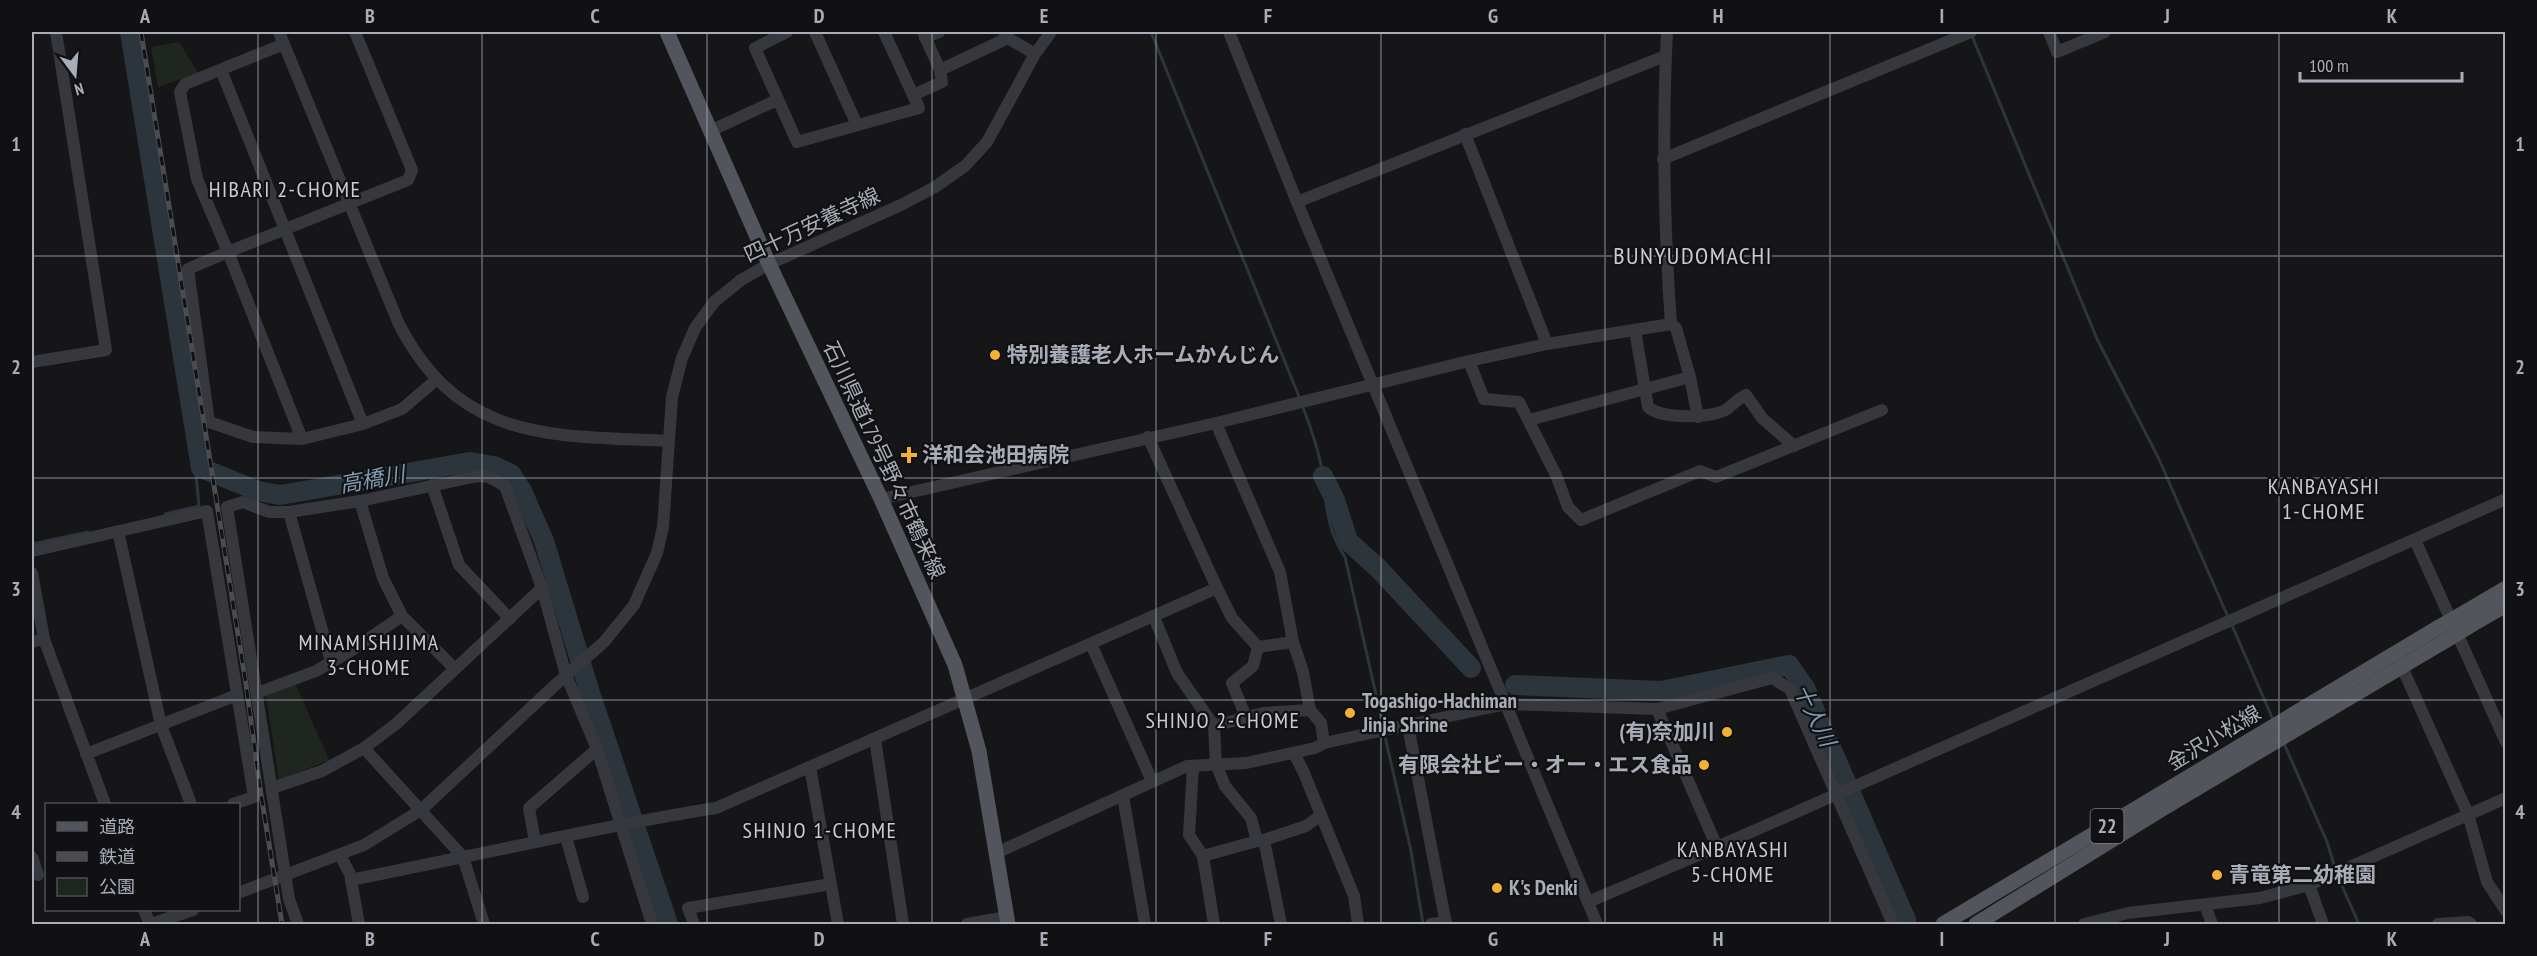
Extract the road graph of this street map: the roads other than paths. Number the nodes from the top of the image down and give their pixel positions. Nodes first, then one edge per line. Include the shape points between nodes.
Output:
1 (56, 32) edge
2 (279, 32) edge
3 (355, 32) edge
4 (667, 32) edge
5 (788, 32) edge
6 (815, 32) edge
7 (884, 32) edge
8 (939, 32) edge
9 (1051, 32) edge
10 (1229, 32) edge
11 (1666, 32) edge
12 (2049, 32) edge
13 (2105, 32) edge
14 (1968, 33) edge
15 (924, 34) edge
16 (1007, 35) edge
17 (284, 44) junction
18 (1035, 54) junction
19 (1665, 56) junction
20 (221, 69) junction
21 (940, 70) junction
22 (913, 95) junction
23 (777, 100) junction
24 (857, 125) junction
25 (712, 130) junction
26 (1465, 134) junction
27 (1663, 159) junction
28 (1297, 202) junction
29 (350, 204) junction
30 (286, 230) junction
31 (228, 252) junction
32 (769, 264) junction
33 (1671, 324) junction
34 (1635, 330) junction
35 (1547, 344) junction
36 (1469, 361) junction
37 (32, 362) edge
38 (1690, 377) junction
39 (436, 380) junction
40 (1373, 384) junction
41 (1644, 388) junction
42 (1882, 410) dead end
43 (1698, 417) junction
44 (1529, 420) junction
45 (1216, 423) junction
46 (363, 424) junction
47 (1148, 437) junction
48 (302, 439) junction
49 (669, 441) junction
50 (1794, 446) junction
51 (432, 485) junction
52 (881, 499) junction
53 (2505, 499) edge
54 (360, 501) junction
55 (289, 512) junction
56 (118, 531) junction
57 (2415, 540) junction
58 (32, 551) edge
59 (32, 573) edge
60 (542, 588) junction
61 (1217, 588) junction
62 (2505, 588) edge
63 (2505, 605) edge
64 (402, 616) junction
65 (1154, 617) junction
66 (2470, 617) junction
67 (510, 619) junction
68 (2442, 634) junction
69 (38, 640) edge
70 (1293, 642) junction
71 (1091, 644) junction
72 (1257, 647) junction
73 (332, 662) junction
74 (2402, 667) junction
75 (455, 669) junction
76 (571, 671) junction
77 (257, 693) junction
78 (237, 695) junction
79 (965, 700) junction
80 (1506, 704) junction
81 (1657, 709) junction
82 (1310, 710) junction
83 (1246, 717) junction
84 (161, 725) junction
85 (1214, 726) junction
86 (1408, 726) junction
87 (2280, 732) junction
88 (875, 739) junction
89 (2505, 742) edge
90 (1324, 743) junction
91 (364, 748) junction
92 (597, 749) junction
93 (1294, 753) junction
94 (86, 754) junction
95 (1216, 764) junction
96 (1193, 766) junction
97 (810, 767) junction
98 (1152, 782) junction
99 (272, 788) junction
100 (1844, 790) junction
101 (1124, 796) junction
102 (2505, 798) edge
103 (105, 803) edge
104 (191, 803) edge
105 (235, 803) edge
106 (421, 810) junction
107 (2468, 814) junction
108 (1322, 815) junction
109 (623, 826) junction
110 (566, 837) junction
111 (1260, 840) junction
112 (535, 842) junction
113 (1718, 847) junction
114 (996, 853) junction
115 (340, 855) junction
116 (1203, 856) junction
117 (32, 857) edge
118 (463, 857) junction
119 (39, 875) edge
120 (285, 876) junction
121 (351, 879) junction
122 (831, 884) junction
123 (2309, 885) junction
124 (240, 892) edge
125 (583, 897) dead end
126 (1588, 902) junction
127 (2205, 905) junction
128 (187, 911) edge
129 (2505, 911) edge
130 (1007, 921) edge
131 (1446, 923) edge
132 (151, 924) edge
133 (298, 924) edge
134 (359, 924) edge
135 (484, 924) edge
136 (652, 924) edge
137 (694, 924) edge
138 (838, 924) edge
139 (903, 924) edge
140 (966, 924) edge
141 (1146, 924) edge
142 (1214, 924) edge
143 (1281, 924) edge
144 (1358, 924) edge
145 (1431, 924) edge
146 (1597, 924) edge
147 (1893, 924) edge
148 (1943, 924) edge
149 (1976, 924) edge
150 (2084, 924) edge
151 (2212, 924) edge
152 (2323, 924) edge
153 (2438, 924) edge
154 (2471, 924) edge

1 - 37 street via 106,350
2 - 17 street
3 - 29 street via 412,170 408,180
4 - 25 main road, 石川県道179号野々市鶴来線
5 - 23 street via 755,48
6 - 24 street
7 - 22 street
8 - 15 street
9 - 18 street, 四十万安養寺線
10 - 28 street
11 - 19 street
12 - 13 street via 2058,52
14 - 27 street
15 - 21 street
16 - 18 street
16 - 21 street
17 - 20 street
17 - 29 street
18 - 32 street, 四十万安養寺線 via 987,142 965,166 901,205
19 - 26 street
19 - 27 street
20 - 30 street
20 - 31 street via 185,84 180,92 197,180
21 - 22 street via 942,82
22 - 24 street via 919,108
23 - 24 street via 796,142
23 - 25 street
25 - 32 main road, 石川県道179号野々市鶴来線
26 - 28 street
26 - 35 street
27 - 33 street
28 - 40 street
29 - 30 street
29 - 39 street via 398,322
30 - 31 street
30 - 46 street
31 - 48 street
31 - 48 street via 188,270 209,422 253,437
32 - 49 street, 四十万安養寺線 via 741,279 714,302 694,328 676,378
32 - 52 main road, 石川県道179号野々市鶴来線
33 - 34 street
33 - 38 street via 1676,328
34 - 35 street
34 - 41 street
35 - 36 street
36 - 40 street
36 - 44 street via 1484,399 1519,402
38 - 41 street
38 - 43 street
39 - 46 street via 402,409
39 - 49 street via 475,409 528,431
40 - 45 street
40 - 80 street
41 - 43 street via 1648,407 1654,412
41 - 44 street
42 - 50 street
43 - 50 street via 1726,410 1736,399 1746,396 1762,418
44 - 50 street via 1568,507 1581,520 1700,471 1716,477
45 - 47 street
45 - 70 street via 1280,572
46 - 48 street
47 - 52 street
47 - 61 street
49 - 76 street, 四十万安養寺線 via 663,527 657,554 634,605 615,631
51 - 54 street
51 - 60 street via 478,476 505,486
51 - 67 street via 459,565
52 - 79 main road, 石川県道179号野々市鶴来線 via 955,665
53 - 57 street
54 - 55 street
54 - 64 street via 383,578
55 - 73 street
55 - 77 street via 269,512 243,502 227,507
56 - 58 street
56 - 78 street via 207,510
56 - 84 street
57 - 89 street
57 - 100 street
59 - 69 street
60 - 67 street
60 - 76 street
61 - 65 street
61 - 72 street via 1232,618
62 - 66 main road, 金沢小松線 / 22
63 - 66 main road, 金沢小松線 / 22
64 - 73 street
64 - 75 street
65 - 71 street
65 - 85 street via 1177,673
66 - 68 main road, 金沢小松線 / 22, bridge
67 - 75 street
68 - 74 main road, 金沢小松線 / 22
68 - 87 main road, 金沢小松線 / 22
69 - 94 street
70 - 72 street
70 - 82 street
71 - 79 street
71 - 98 street
72 - 83 street via 1253,666 1232,683
73 - 77 street
74 - 87 main road, 金沢小松線 / 22
74 - 107 street
75 - 91 street
76 - 92 street
76 - 106 street, 四十万安養寺線
77 - 99 street
78 - 84 street
78 - 105 street via 254,797
79 - 88 street
79 - 114 main road, 石川県道179号野々市鶴来線 via 979,752
80 - 81 street
80 - 86 street
80 - 126 street
81 - 100 street via 1772,678 1790,689
81 - 113 street
82 - 83 street via 1263,712
82 - 90 street via 1321,723
83 - 85 street
84 - 94 street
84 - 104 street
85 - 95 street
86 - 90 street
86 - 131 street
87 - 148 main road, 金沢小松線 / 22
87 - 149 main road, 金沢小松線 / 22
88 - 97 street
88 - 139 street
90 - 93 street
91 - 99 street via 322,771
91 - 106 street
92 - 109 street
92 - 112 street via 529,808
93 - 95 street via 1246,763
93 - 108 street
94 - 103 street
95 - 96 street
95 - 111 street via 1225,786 1251,818
96 - 98 street
96 - 116 street via 1189,835
97 - 109 street via 716,808
97 - 122 street
98 - 101 street
99 - 120 street
100 - 113 street
100 - 147 street
101 - 114 street
101 - 141 street
102 - 107 street
106 - 115 street, 四十万安養寺線
106 - 118 street
107 - 123 street
107 - 129 street via 2487,882
108 - 111 street via 1306,825
108 - 144 street via 1354,896
109 - 110 street
109 - 136 street
110 - 112 street
110 - 125 street
111 - 116 street
111 - 143 street
112 - 118 street
113 - 126 street
114 - 130 main road, 石川県道179号野々市鶴来線
115 - 120 street, 四十万安養寺線
115 - 121 street
116 - 142 street
117 - 119 street
118 - 121 street
118 - 135 street
120 - 124 street, 四十万安養寺線
120 - 133 street
121 - 134 street
122 - 137 street via 688,908
122 - 138 street
123 - 127 street via 2260,898
123 - 152 street
126 - 146 street
127 - 150 street via 2128,913
127 - 151 street
128 - 132 street
130 - 140 street
131 - 145 street
153 - 154 street

